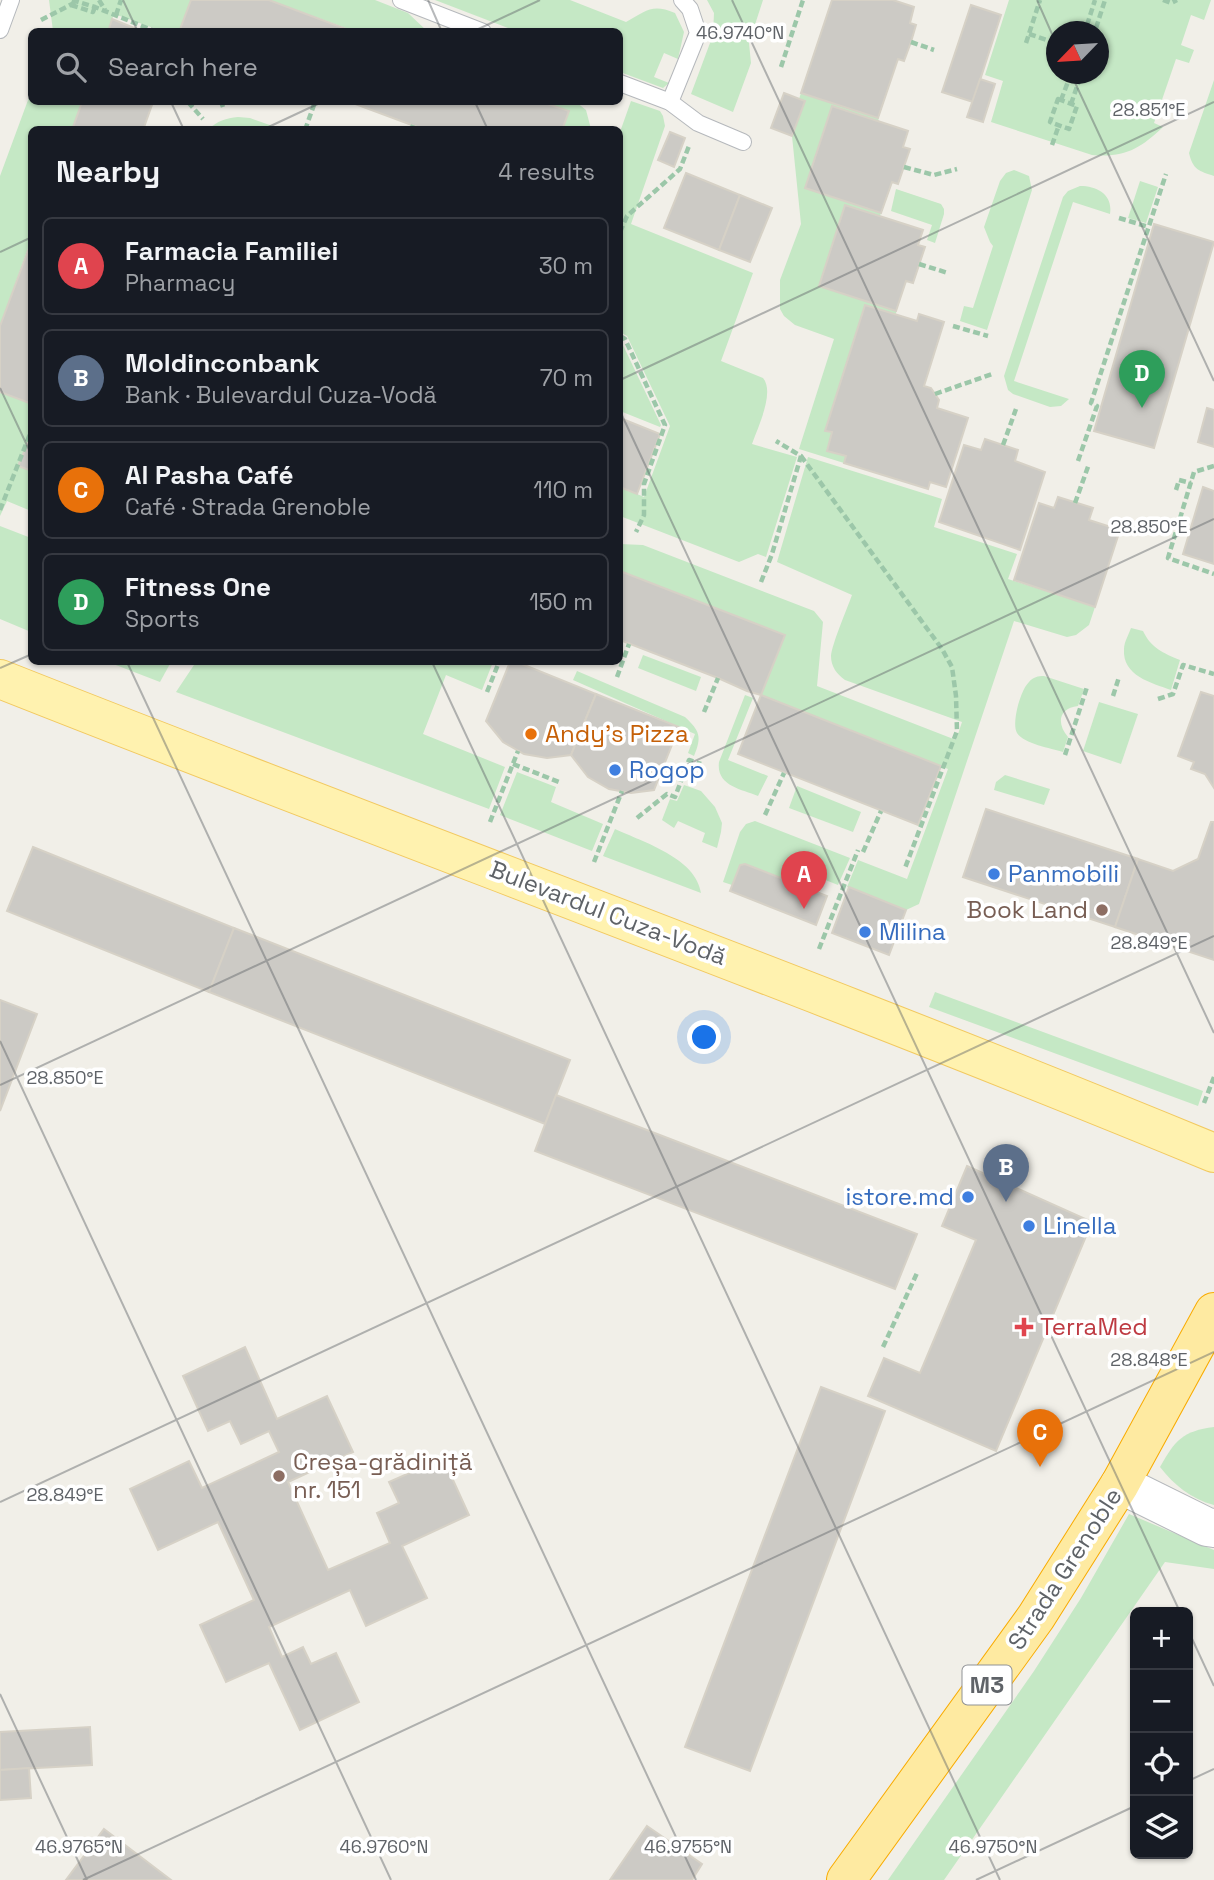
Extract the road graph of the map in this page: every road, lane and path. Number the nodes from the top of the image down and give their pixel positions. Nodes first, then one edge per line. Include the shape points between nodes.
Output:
1 (12, 0) edge
2 (99, 0) edge
3 (121, 0) edge
4 (401, 0) edge
5 (682, 0) edge
6 (803, 0) edge
7 (1040, 0) edge
8 (1095, 0) edge
9 (1105, 0) edge
10 (1163, 0) edge
11 (1177, 0) edge
12 (73, 2) edge
13 (105, 11) junction
14 (116, 15) junction
15 (41, 20) dead end
16 (1088, 21) edge
17 (1098, 21) edge
18 (147, 28) edge
19 (473, 28) edge
20 (0, 30) edge
21 (1029, 34) junction
22 (1046, 40) edge
23 (911, 42) dead end
24 (1026, 43) dead end
25 (934, 50) dead end
26 (781, 67) dead end
27 (623, 84) edge
28 (1067, 84) edge
29 (1078, 84) edge
30 (1061, 100) junction
31 (670, 102) junction
32 (1071, 104) junction
33 (191, 105) edge
34 (314, 105) edge
35 (203, 119) dead end
36 (698, 123) junction
37 (1059, 125) junction
38 (306, 126) edge
39 (743, 142) dead end
40 (1052, 145) dead end
41 (904, 167) dead end
42 (957, 169) dead end
43 (1166, 174) dead end
44 (1119, 218) dead end
45 (623, 225) edge
46 (1149, 227) junction
47 (919, 264) dead end
48 (948, 273) dead end
49 (953, 326) dead end
50 (988, 336) dead end
51 (623, 338) edge
52 (992, 374) dead end
53 (936, 394) dead end
54 (1016, 409) dead end
55 (28, 439) edge
56 (776, 441) dead end
57 (1003, 445) dead end
58 (801, 456) junction
59 (1078, 461) dead end
60 (1089, 464) dead end
61 (1214, 466) edge
62 (1191, 483) junction
63 (1176, 490) dead end
64 (1075, 503) dead end
65 (0, 510) edge
66 (636, 532) dead end
67 (1214, 574) edge
68 (761, 582) dead end
69 (629, 644) dead end
70 (623, 660) edge
71 (498, 665) edge
72 (621, 665) edge
73 (1214, 674) edge
74 (617, 677) dead end
75 (1119, 677) dead end
76 (718, 678) dead end
77 (0, 679) edge
78 (1087, 687) dead end
79 (487, 692) dead end
80 (1113, 696) dead end
81 (1158, 699) dead end
82 (704, 712) dead end
83 (518, 751) dead end
84 (1065, 755) dead end
85 (513, 764) junction
86 (701, 764) dead end
87 (784, 773) dead end
88 (559, 782) dead end
89 (622, 791) dead end
90 (881, 811) dead end
91 (765, 815) dead end
92 (638, 818) dead end
93 (490, 822) dead end
94 (594, 862) dead end
95 (905, 868) dead end
96 (819, 949) dead end
97 (1214, 1077) edge
98 (1204, 1103) dead end
99 (1214, 1153) edge
100 (916, 1273) dead end
101 (1214, 1312) edge
102 (883, 1347) dead end
103 (1120, 1484) junction
104 (1214, 1528) edge
105 (846, 1880) edge

1 - 20 lane
2 - 13 path
3 - 14 path
4 - 19 lane
5 - 31 lane via 698,33
6 - 26 path
7 - 21 path
8 - 16 path
9 - 17 path
10 - 11 path
12 - 13 path
12 - 15 path
13 - 14 path
14 - 18 path
21 - 22 path
21 - 24 path
23 - 25 path
27 - 31 lane
28 - 30 path
29 - 32 path
30 - 32 path
30 - 37 path via 1050,122
31 - 36 lane
32 - 37 path via 1077,106 1069,129
33 - 35 path
34 - 38 path
36 - 39 lane
36 - 45 path via 681,169 627,216
37 - 40 path
41 - 42 path via 934,175
43 - 46 path
44 - 46 path
46 - 59 path via 1091,403 1097,406
47 - 48 path
49 - 50 path
51 - 66 path via 665,425 644,484 644,515
52 - 53 path
54 - 57 path
55 - 65 path
56 - 58 path
58 - 68 path
58 - 95 path via 952,667 957,731
60 - 64 path
61 - 62 path via 1195,472
62 - 63 path via 1179,480
62 - 67 path via 1168,558
69 - 70 path
71 - 79 path
72 - 74 path
73 - 81 path via 1184,665 1173,694
75 - 80 path
76 - 82 path
77 - 99 main road, Bulevardul Cuza-Vodă via 828,998
78 - 84 path
83 - 85 path
85 - 88 path
85 - 93 path
86 - 92 path via 689,760 675,797 667,794
87 - 91 path
89 - 94 path
90 - 96 path
97 - 98 path
100 - 102 path
101 - 103 highway, Strada Grenoble / M3
103 - 104 street
103 - 105 highway, Strada Grenoble / M3 via 1036,1617

